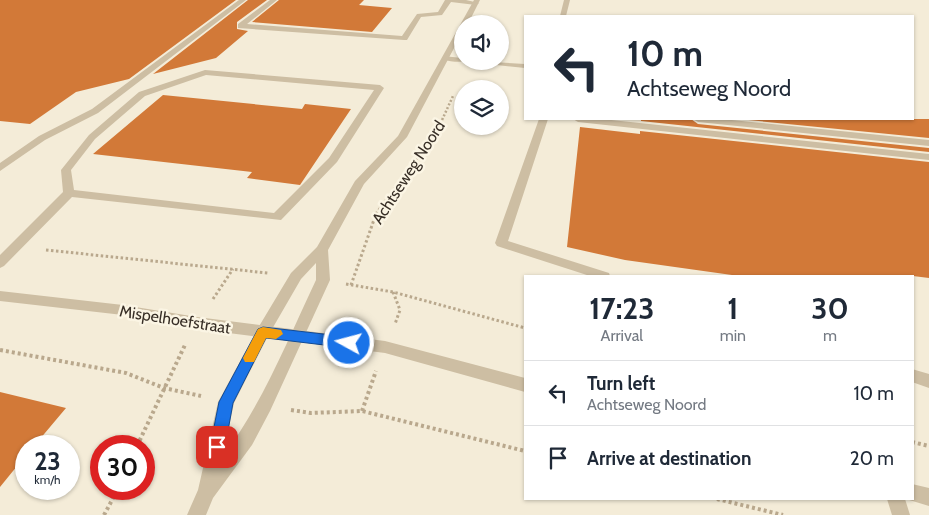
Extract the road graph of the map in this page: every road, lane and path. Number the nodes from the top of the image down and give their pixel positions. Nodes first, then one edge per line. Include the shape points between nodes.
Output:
1 (243, 0) edge
2 (274, 0) edge
3 (449, 0) edge
4 (567, 0) edge
5 (476, 2) edge
6 (469, 15) edge
7 (562, 15) edge
8 (454, 42) edge
9 (446, 58) junction
10 (454, 59) edge
11 (509, 64) edge
12 (524, 66) edge
13 (454, 94) edge
14 (543, 120) edge
15 (587, 120) edge
16 (708, 120) edge
17 (929, 143) edge
18 (929, 157) edge
19 (0, 168) edge
20 (68, 193) junction
21 (322, 250) junction
22 (0, 263) edge
23 (233, 268) dead end
24 (601, 275) edge
25 (351, 285) dead end
26 (0, 296) edge
27 (197, 323) junction
28 (263, 332) junction
29 (296, 336) junction
30 (914, 376) edge
31 (929, 381) edge
32 (524, 384) edge
33 (142, 435) edge
34 (914, 442) edge
35 (929, 446) edge
36 (207, 492) junction
37 (914, 493) edge
38 (929, 497) edge
39 (112, 500) edge
40 (721, 500) edge
41 (896, 500) edge
42 (104, 515) edge
43 (196, 515) edge
44 (783, 515) edge
45 (901, 515) edge

1 - 19 street via 95,111 42,138
2 - 3 street via 241,26 404,38 419,15 440,14
3 - 5 street
4 - 7 street
5 - 6 street
8 - 9 street, Achtseweg Noord
9 - 10 street
9 - 21 street, Achtseweg Noord via 402,136 359,183
11 - 12 street
13 - 25 path, Achtseweg Noord via 437,131 376,214
14 - 24 street via 501,243
15 - 18 street
16 - 17 street
20 - 20 street via 66,170 92,137 142,94 205,72 380,88 333,160 277,217
20 - 22 street
21 - 28 street, Achtseweg Noord via 296,276
21 - 29 street, Achtseweg Noord via 323,280
23 - 27 path
26 - 27 street, Mispelhoefstraat via 123,310
27 - 28 street, Mispelhoefstraat
27 - 33 path
28 - 29 street, Mispelhoefstraat
28 - 36 street, Achtseweg Noord via 226,402
29 - 32 street, Mispelhoefstraat via 385,347
29 - 36 street, Achtseweg Noord via 246,439
30 - 31 street
34 - 35 path
36 - 43 street, Achtseweg Noord
37 - 38 street
39 - 42 path
40 - 44 path
41 - 45 street

